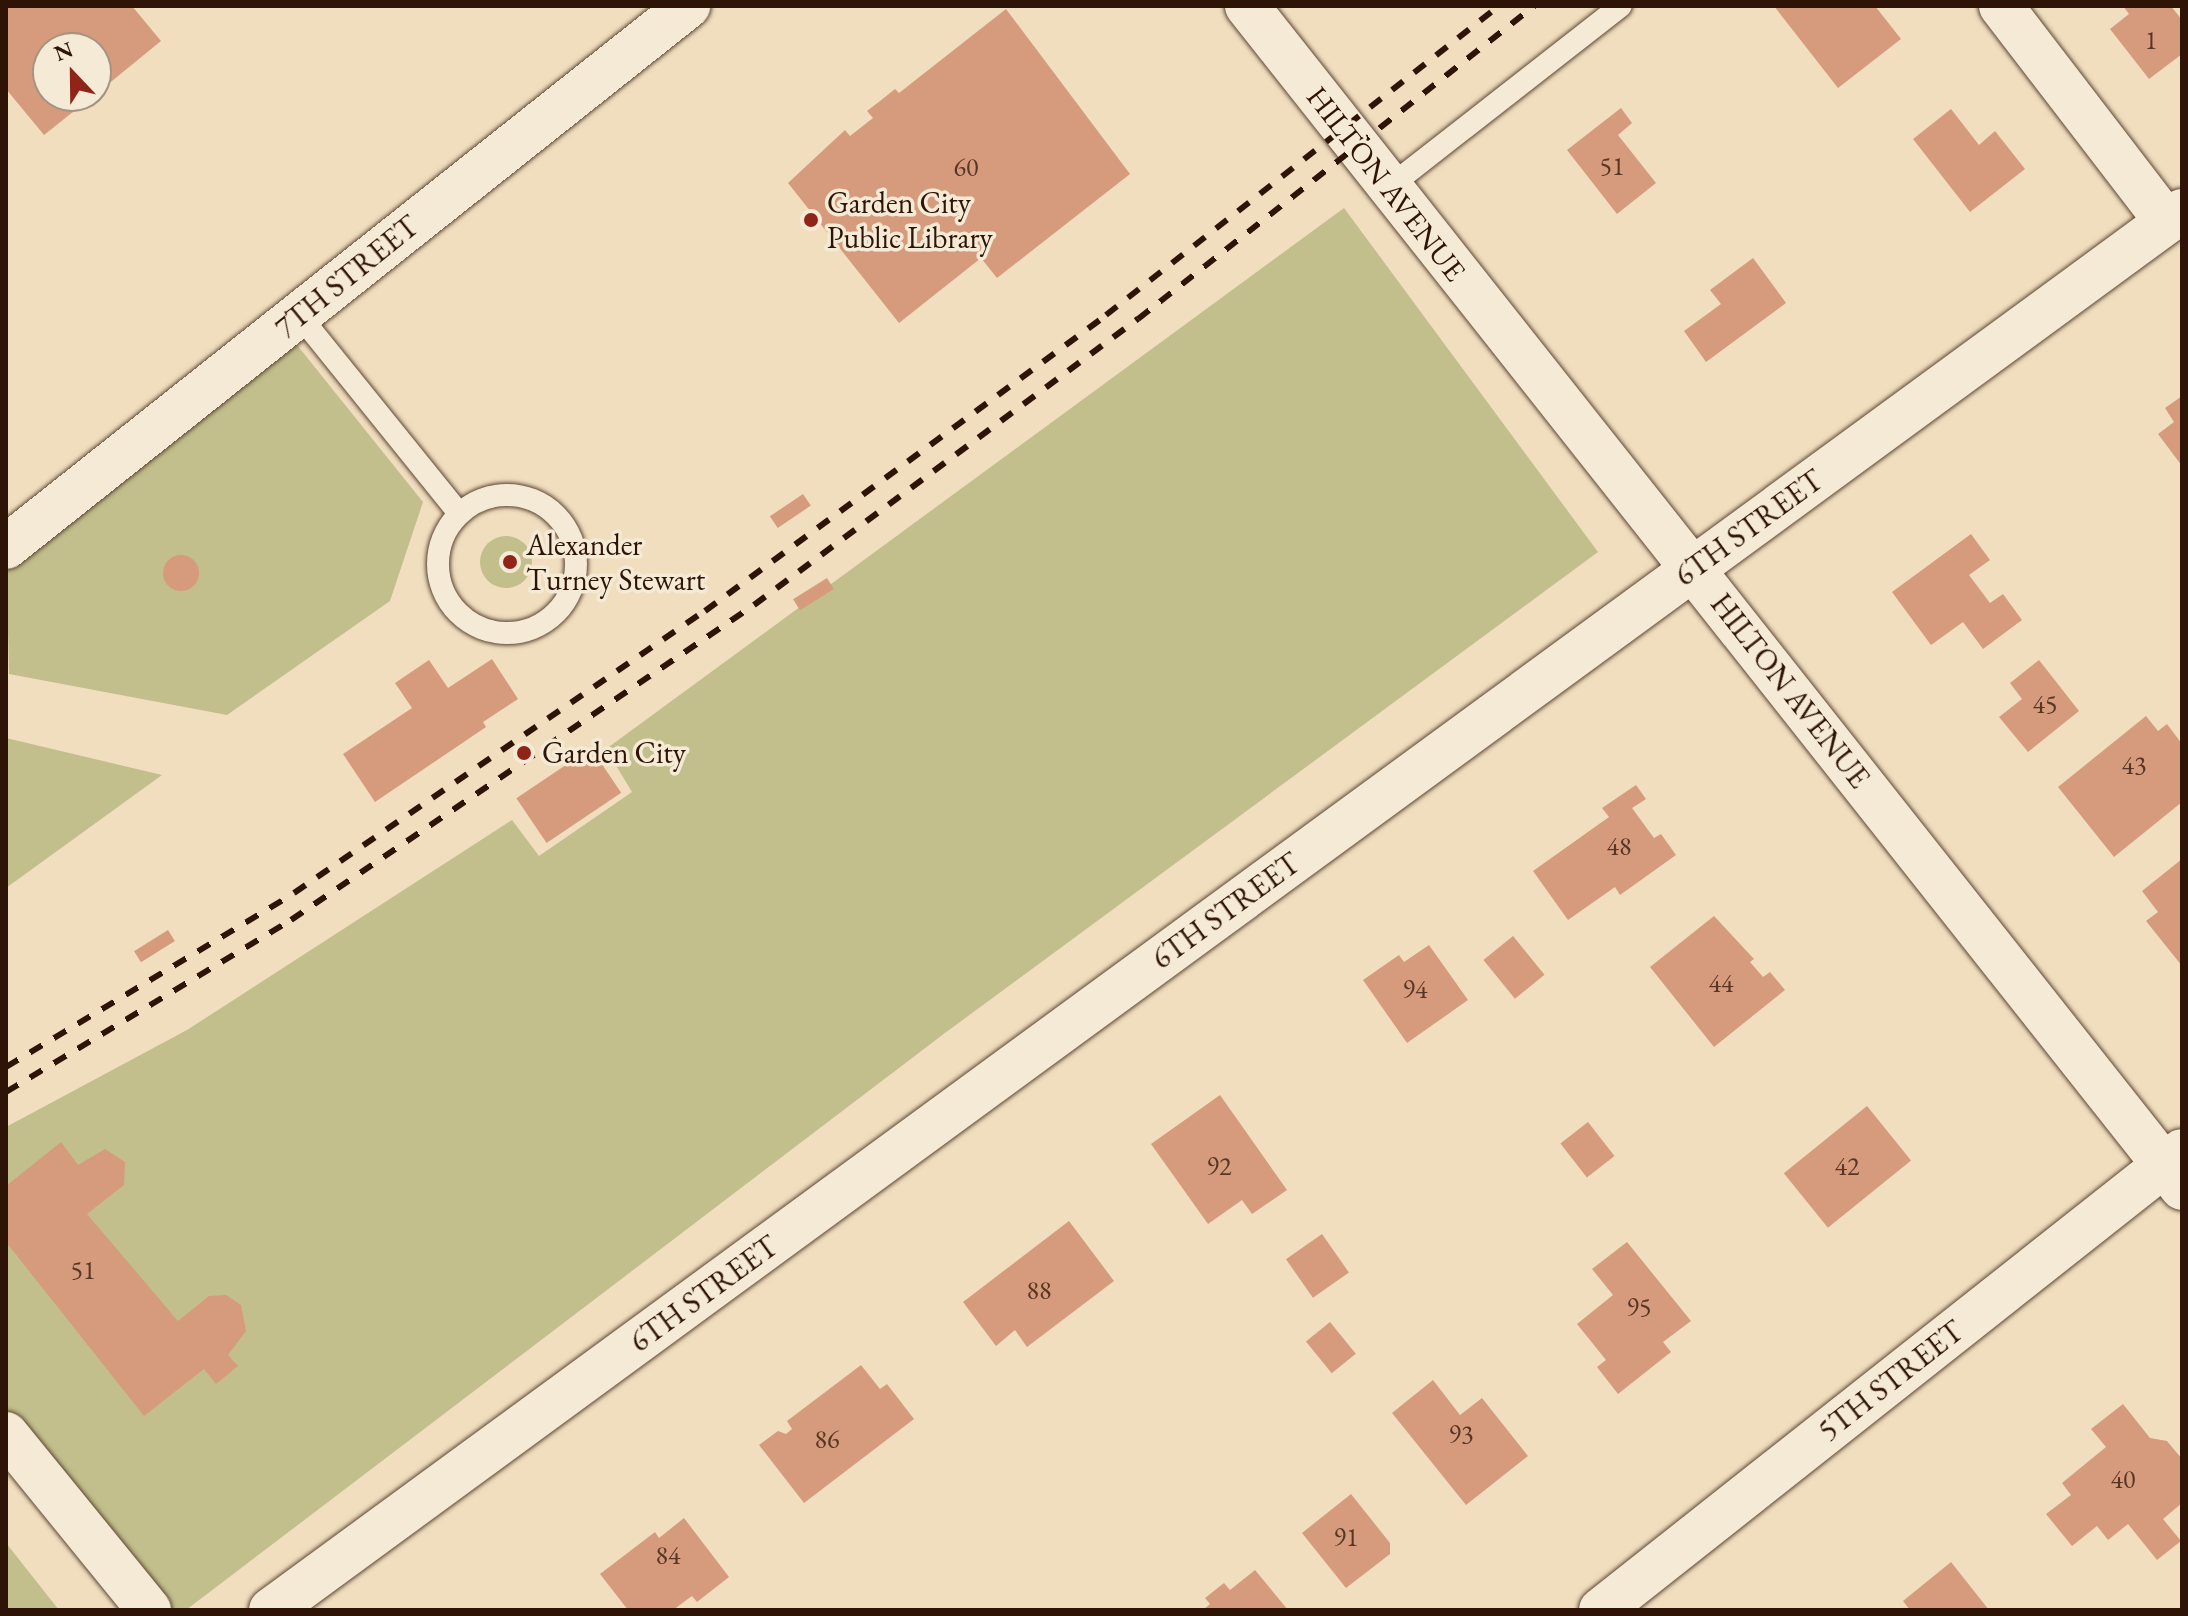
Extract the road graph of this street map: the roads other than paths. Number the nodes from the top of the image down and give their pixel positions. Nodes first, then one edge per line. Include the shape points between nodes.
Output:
1 (688, 6) edge
2 (1247, 6) edge
3 (1621, 6) edge
4 (2001, 6) edge
5 (1389, 187) junction
6 (2175, 217) edge
7 (299, 315) junction
8 (459, 513) junction
9 (6, 547) edge
10 (1694, 569) junction
11 (2176, 1168) edge
12 (6, 1434) edge
13 (149, 1610) edge
14 (271, 1610) edge
15 (1601, 1610) edge

1 - 7 street, 7TH STREET
2 - 5 street, HILTON AVENUE
3 - 5 lane
4 - 6 street
5 - 10 street, HILTON AVENUE
6 - 10 street, 6TH STREET
7 - 8 lane
7 - 9 street, 7TH STREET
8 - 8 lane via 438,554 438,577 451,606 479,629 502,634 546,622 573,586 572,540 561,521 545,506 512,496 478,501
10 - 11 street, HILTON AVENUE
10 - 14 street, 6TH STREET
11 - 15 street, 5TH STREET
12 - 13 street

